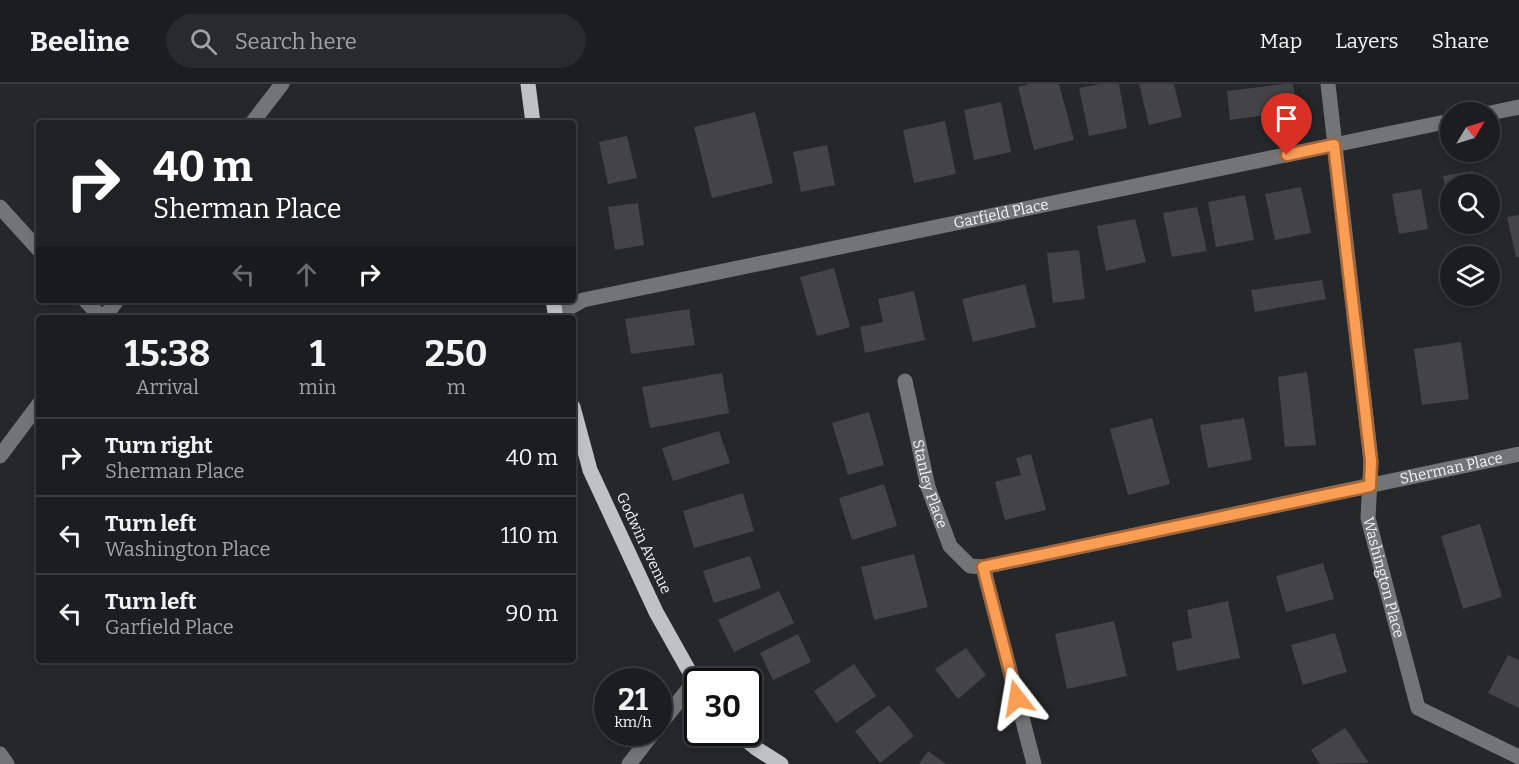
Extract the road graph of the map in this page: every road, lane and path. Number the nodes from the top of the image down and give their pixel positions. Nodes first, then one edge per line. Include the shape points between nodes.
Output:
1 (282, 84) edge
2 (528, 84) edge
3 (1328, 84) edge
4 (1519, 107) edge
5 (1500, 111) edge
6 (254, 120) edge
7 (533, 120) edge
8 (1440, 123) edge
9 (1334, 145) junction
10 (0, 207) edge
11 (36, 247) edge
12 (88, 303) edge
13 (115, 303) edge
14 (100, 315) edge
15 (105, 315) edge
16 (559, 315) edge
17 (906, 381) dead end
18 (36, 408) edge
19 (576, 418) edge
20 (1519, 454) edge
21 (0, 456) edge
22 (1370, 486) junction
23 (983, 567) junction
24 (688, 668) edge
25 (684, 698) edge
26 (672, 711) edge
27 (643, 746) edge
28 (644, 746) edge
29 (753, 746) edge
30 (0, 754) edge
31 (1519, 757) edge
32 (7, 764) edge
33 (629, 764) edge
34 (636, 764) edge
35 (782, 764) edge
36 (1034, 764) edge

1 - 6 street
2 - 7 main road
3 - 9 street, Washington Place
4 - 5 street
8 - 9 street, Garfield Place
9 - 16 street, Garfield Place via 583,300
9 - 22 street, Washington Place via 1371,461
10 - 11 street
12 - 14 street
13 - 15 street
17 - 23 street, Stanley Place via 928,487 950,546 970,566
18 - 21 street
19 - 24 main road, Godwin Avenue via 590,470 656,612
20 - 22 street, Sherman Place
22 - 23 street, Sherman Place
22 - 31 street, Washington Place via 1368,518 1418,708
23 - 36 street
25 - 26 street
27 - 33 street
28 - 34 street
29 - 35 main road
30 - 32 street

